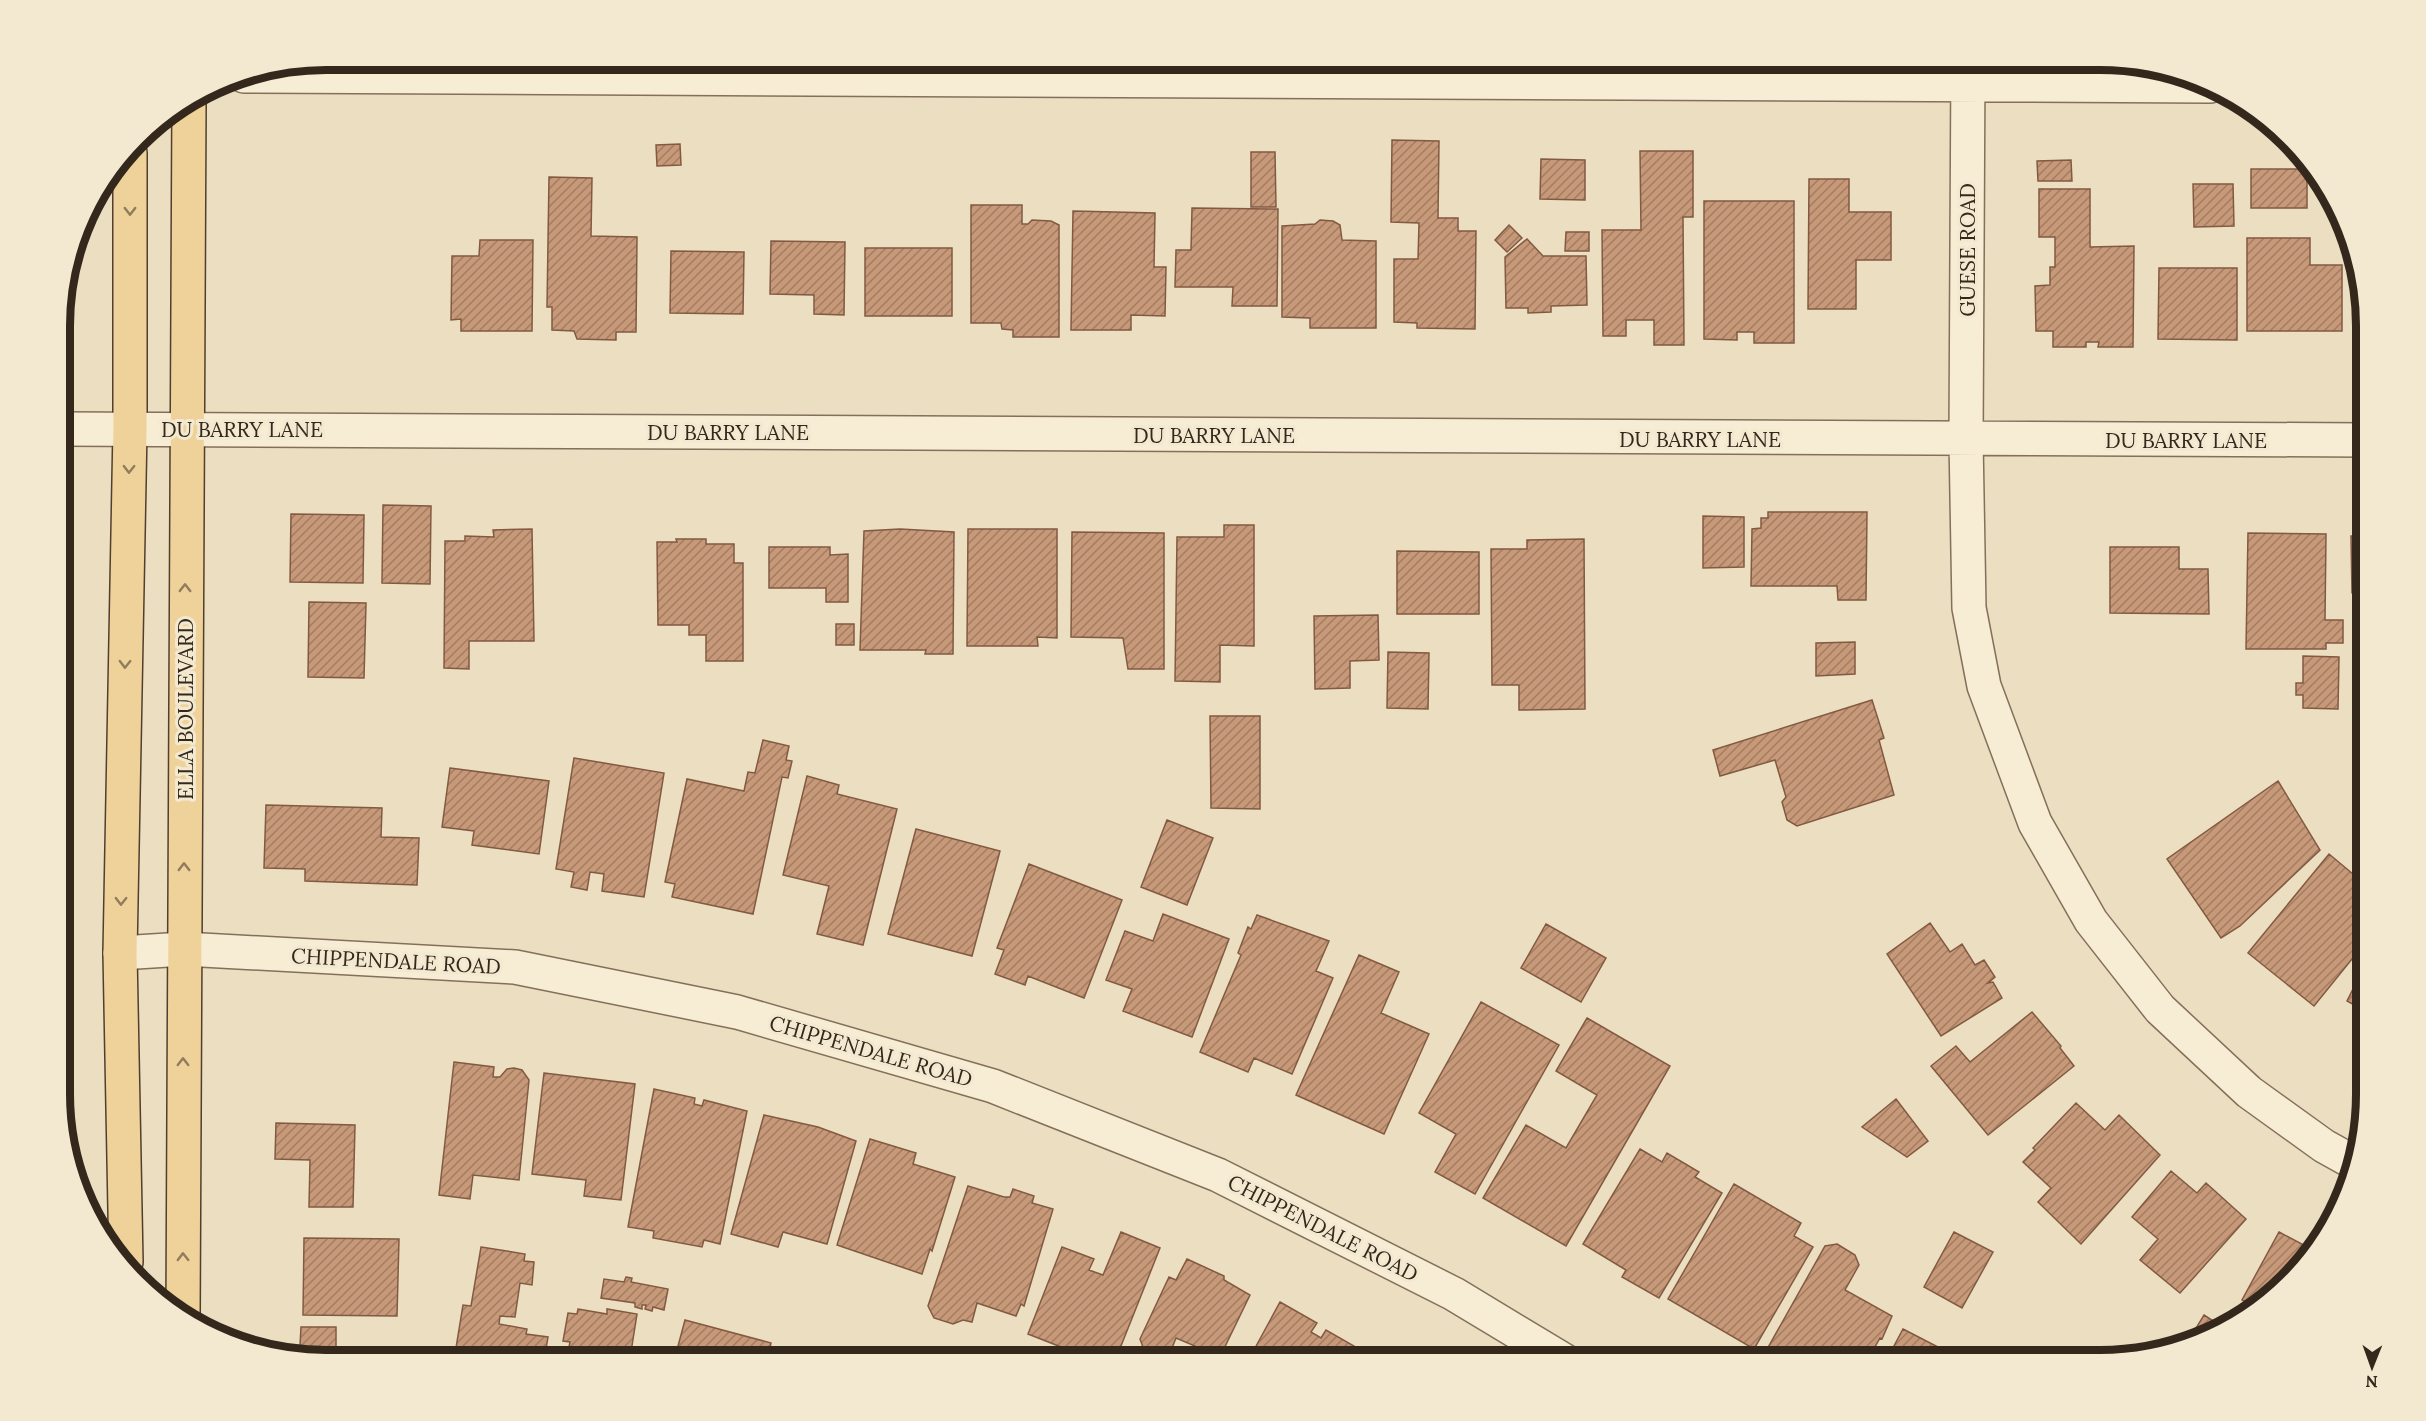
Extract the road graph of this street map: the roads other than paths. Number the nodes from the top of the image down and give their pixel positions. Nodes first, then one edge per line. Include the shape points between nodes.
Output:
1 (508, 70) edge
2 (1145, 70) edge
3 (1419, 71) edge
4 (1968, 72) edge
5 (276, 75) edge
6 (2183, 84) edge
7 (189, 111) edge
8 (130, 163) edge
9 (70, 429) edge
10 (130, 429) junction
11 (186, 429) junction
12 (1966, 440) junction
13 (2356, 440) edge
14 (184, 949) junction
15 (120, 953) junction
16 (2347, 1159) edge
17 (126, 1253) edge
18 (183, 1306) edge
19 (1548, 1351) edge

1 - 5 street
2 - 3 street
3 - 4 street
4 - 6 street
4 - 12 street, GUESE ROAD
7 - 11 main road, ELLA BOULEVARD
8 -> 10 main road
9 - 10 street, DU BARRY LANE
10 - 11 street, DU BARRY LANE
10 -> 15 main road
11 - 12 street, DU BARRY LANE
14 -> 11 main road, ELLA BOULEVARD
12 - 13 street, DU BARRY LANE
12 - 16 street, GUESE ROAD via 1969,608 1984,686 2035,823 2091,921 2160,1009 2248,1092
14 - 15 street, CHIPPENDALE ROAD
18 -> 14 main road, ELLA BOULEVARD
14 - 19 street, CHIPPENDALE ROAD via 515,967 737,1012 993,1086 1218,1175 1454,1294
15 - 17 main road

